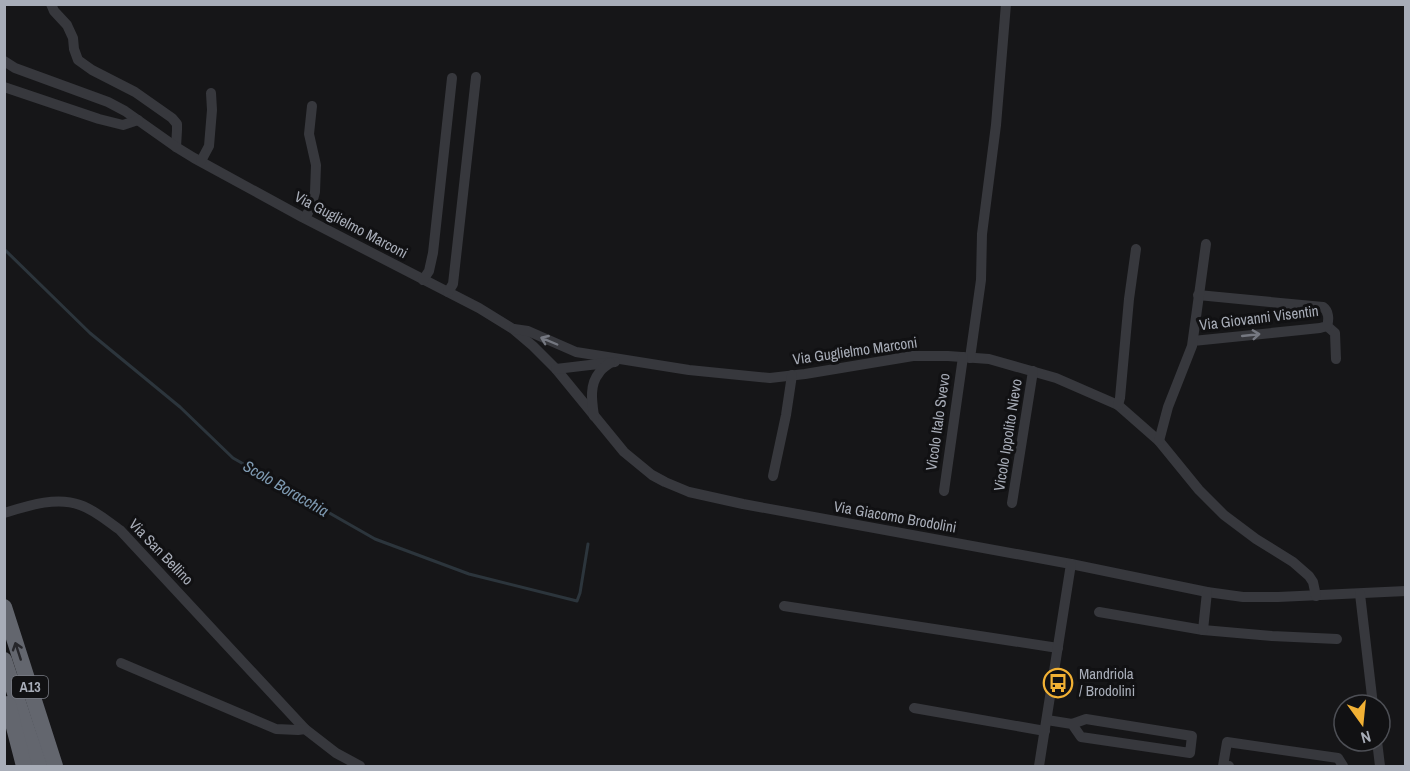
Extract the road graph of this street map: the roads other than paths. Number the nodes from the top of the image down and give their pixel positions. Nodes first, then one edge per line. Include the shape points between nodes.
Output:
1 (51, 4) edge
2 (1006, 4) edge
3 (4, 61) edge
4 (476, 77) dead end
5 (452, 78) dead end
6 (4, 87) edge
7 (211, 93) dead end
8 (312, 106) dead end
9 (138, 120) junction
10 (176, 147) junction
11 (201, 161) junction
12 (305, 218) junction
13 (1206, 244) dead end
14 (1136, 249) dead end
15 (423, 279) junction
16 (448, 292) junction
17 (1198, 295) junction
18 (1327, 326) junction
19 (513, 329) junction
20 (1192, 341) junction
21 (576, 352) junction
22 (966, 358) junction
23 (1336, 359) dead end
24 (625, 360) junction
25 (610, 363) junction
26 (555, 368) junction
27 (1033, 371) junction
28 (792, 375) junction
29 (1118, 405) junction
30 (594, 416) junction
31 (1159, 441) junction
32 (773, 476) dead end
33 (944, 491) dead end
34 (1012, 503) dead end
35 (10, 512) edge
36 (1071, 564) junction
37 (1406, 591) edge
38 (1208, 592) junction
39 (1360, 594) junction
40 (1316, 596) junction
41 (784, 606) dead end
42 (4, 607) edge
43 (1099, 612) dead end
44 (1203, 630) junction
45 (1336, 639) dead end
46 (1058, 648) junction
47 (4, 660) edge
48 (121, 663) dead end
49 (4, 692) edge
50 (1372, 693) edge
51 (914, 708) dead end
52 (1072, 724) junction
53 (1046, 726) junction
54 (305, 729) junction
55 (24, 766) edge
56 (39, 766) edge
57 (55, 766) edge
58 (360, 766) edge
59 (1039, 766) edge
60 (1229, 766) edge
61 (1343, 766) edge

1 - 10 street via 67,25 78,60 172,118 177,124
2 - 22 street, Vicolo Italo Svevo via 982,234 981,280
3 - 9 street, Via Guglielmo Marconi via 108,102
4 - 16 street via 453,284
5 - 15 street via 433,253
6 - 9 street via 99,119 123,124
7 - 11 street via 209,146
8 - 12 street via 309,135 316,165 315,192
9 - 10 street, Via Guglielmo Marconi
10 - 11 street, Via Guglielmo Marconi
11 - 12 street, Via Guglielmo Marconi
12 - 15 street, Via Guglielmo Marconi
13 - 17 street, Via Giovanni Visentin
14 - 29 street
15 - 16 street, Via Guglielmo Marconi
16 - 19 street, Via Guglielmo Marconi
17 - 18 street, Via Giovanni Visentin via 1323,307
17 - 20 street, Via Giovanni Visentin
20 -> 18 street, Via Giovanni Visentin
18 - 23 street via 1335,333
21 -> 19 street, Via Guglielmo Marconi
19 - 26 street, Via Guglielmo Marconi
20 - 31 street, Via Giovanni Visentin
21 - 24 street, Via Guglielmo Marconi
21 - 26 street via 559,358
22 - 27 street, Via Guglielmo Marconi via 989,359
22 - 28 street, Via Guglielmo Marconi via 914,356
22 - 33 street, Vicolo Italo Svevo
24 - 25 street, Via Guglielmo Marconi
24 - 28 street, Via Guglielmo Marconi via 759,377
25 - 26 street, Via Guglielmo Marconi
25 - 30 street via 597,374 591,397
26 - 30 street, Via Giacomo Brodolini
27 - 29 street, Via Guglielmo Marconi
27 - 34 street, Vicolo Ippolito Nievo
28 - 32 street
29 - 31 street, Via Guglielmo Marconi
30 - 36 street, Via Giacomo Brodolini via 641,466 689,492
31 - 40 street, Via Guglielmo Marconi via 1224,515 1309,576
35 - 54 street, Via San Bellino via 58,501 78,504 120,530
36 - 38 street, Via Giacomo Brodolini
36 - 46 street
37 - 39 street
38 - 40 street, Via Giacomo Brodolini via 1243,597
38 - 44 street
39 - 40 street
39 - 50 street
41 - 46 street
57 -> 42 highway, A13
43 - 44 street
44 - 45 street
46 - 53 street
47 - 56 highway, A13
48 - 54 street via 276,729
49 - 55 highway
51 - 53 street
52 - 52 street via 1081,737 1190,753 1192,736 1086,719
52 - 53 street
53 - 59 street
54 - 58 street
60 - 61 street via 1223,766 1227,742 1338,759

